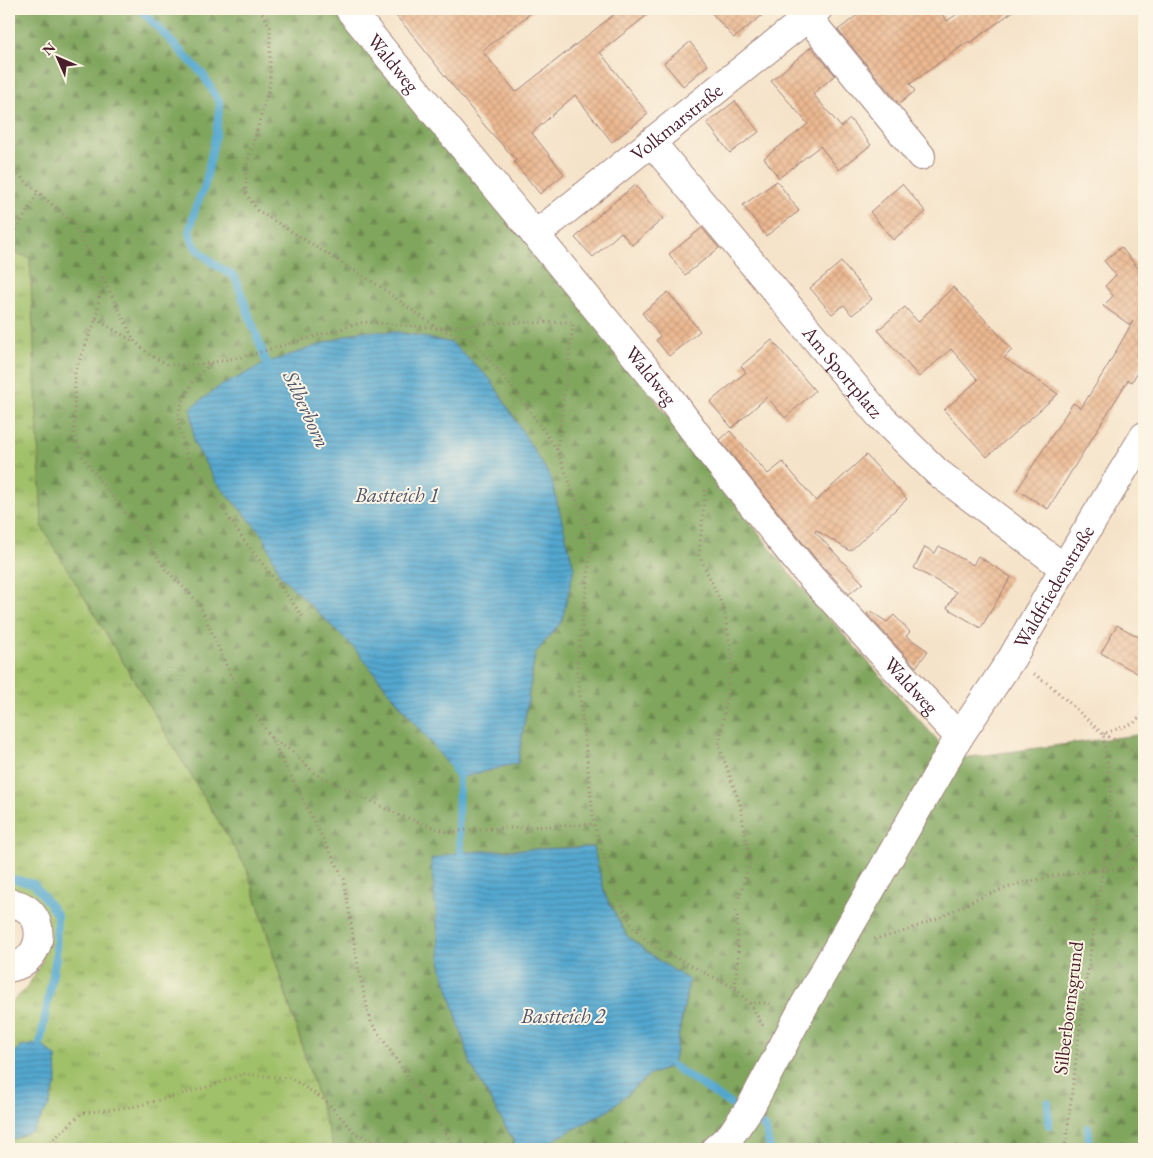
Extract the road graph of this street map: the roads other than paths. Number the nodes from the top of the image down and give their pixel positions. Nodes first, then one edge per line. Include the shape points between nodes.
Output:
1 (349, 9) edge
2 (809, 12) edge
3 (652, 143) junction
4 (921, 156) dead end
5 (535, 235) junction
6 (1144, 436) edge
7 (1064, 568) junction
8 (959, 737) junction
9 (9, 903) edge
10 (9, 968) edge
11 (734, 1129) edge

1 - 5 street, Waldweg
2 - 3 street, Volkmarstraße
2 - 4 street
3 - 5 street, Volkmarstraße
3 - 7 street, Am Sportplatz via 879,415 937,472
5 - 8 street, Waldweg via 666,393 804,568
6 - 7 street, Waldfriedenstraße
7 - 8 street, Waldfriedenstraße via 1012,658
8 - 11 street, Waldfriedenstraße
9 - 10 street via 25,908 33,916 39,938 37,948 28,960

